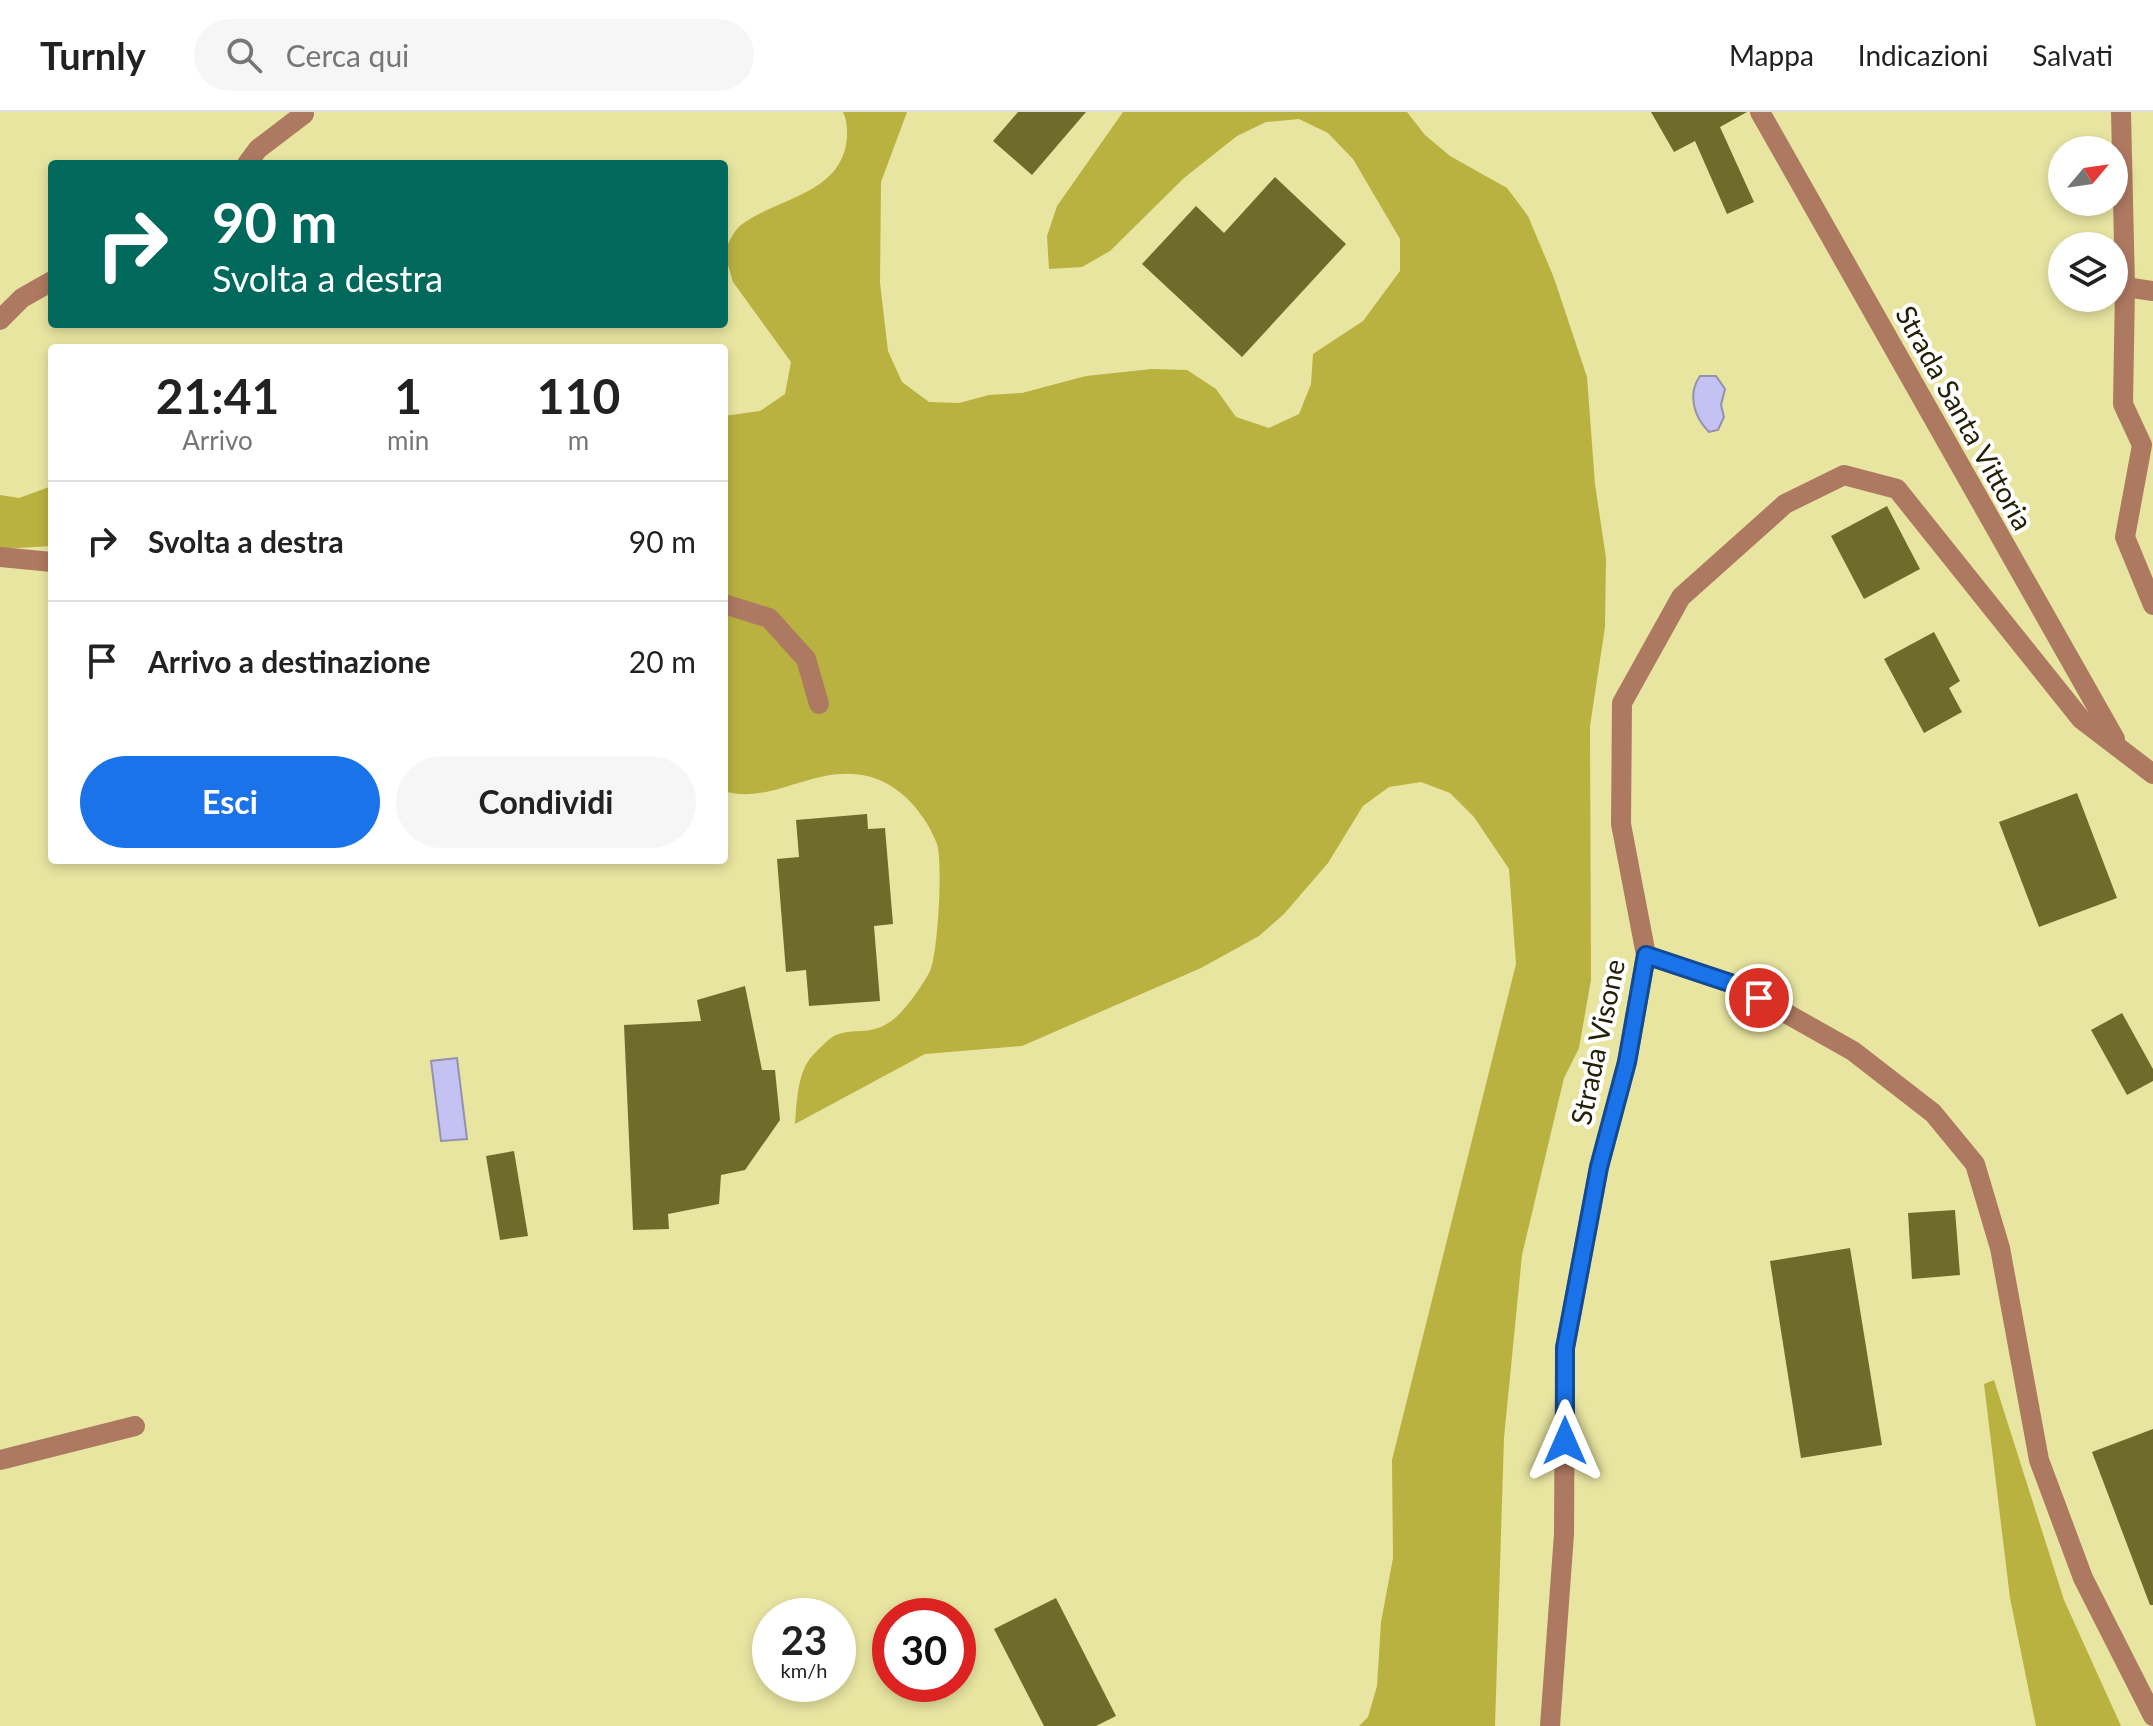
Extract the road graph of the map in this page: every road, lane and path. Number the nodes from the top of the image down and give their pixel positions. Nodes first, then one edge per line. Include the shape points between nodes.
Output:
1 (1760, 112) edge
2 (2121, 112) edge
3 (304, 114) dead end
4 (250, 160) edge
5 (2124, 232) edge
6 (48, 283) edge
7 (2128, 287) edge
8 (2153, 291) edge
9 (2125, 312) edge
10 (0, 320) edge
11 (0, 557) edge
12 (48, 562) edge
13 (728, 605) edge
14 (2153, 605) edge
15 (819, 704) dead end
16 (2121, 749) junction
17 (2153, 774) edge
18 (1646, 955) junction
19 (135, 1426) dead end
20 (0, 1460) edge
21 (2153, 1716) edge
22 (1550, 1726) edge

1 - 16 street, Strada Santa Vittoria
2 - 5 street
3 - 4 street
6 - 10 street via 22,298
7 - 8 street
9 - 14 street via 2123,404 2142,445 2125,537
11 - 12 street
13 - 15 street via 769,618 806,659
16 - 17 street, Strada Visone
16 - 18 street, Strada Visone via 2081,719 1897,489 1844,475 1785,504 1681,597 1622,703 1621,824
18 - 21 street via 1736,985 1853,1051 1933,1113 1975,1164 2000,1248 2039,1460 2083,1578
18 - 22 street, Strada Visone via 1565,1348 1564,1534
19 - 20 street

